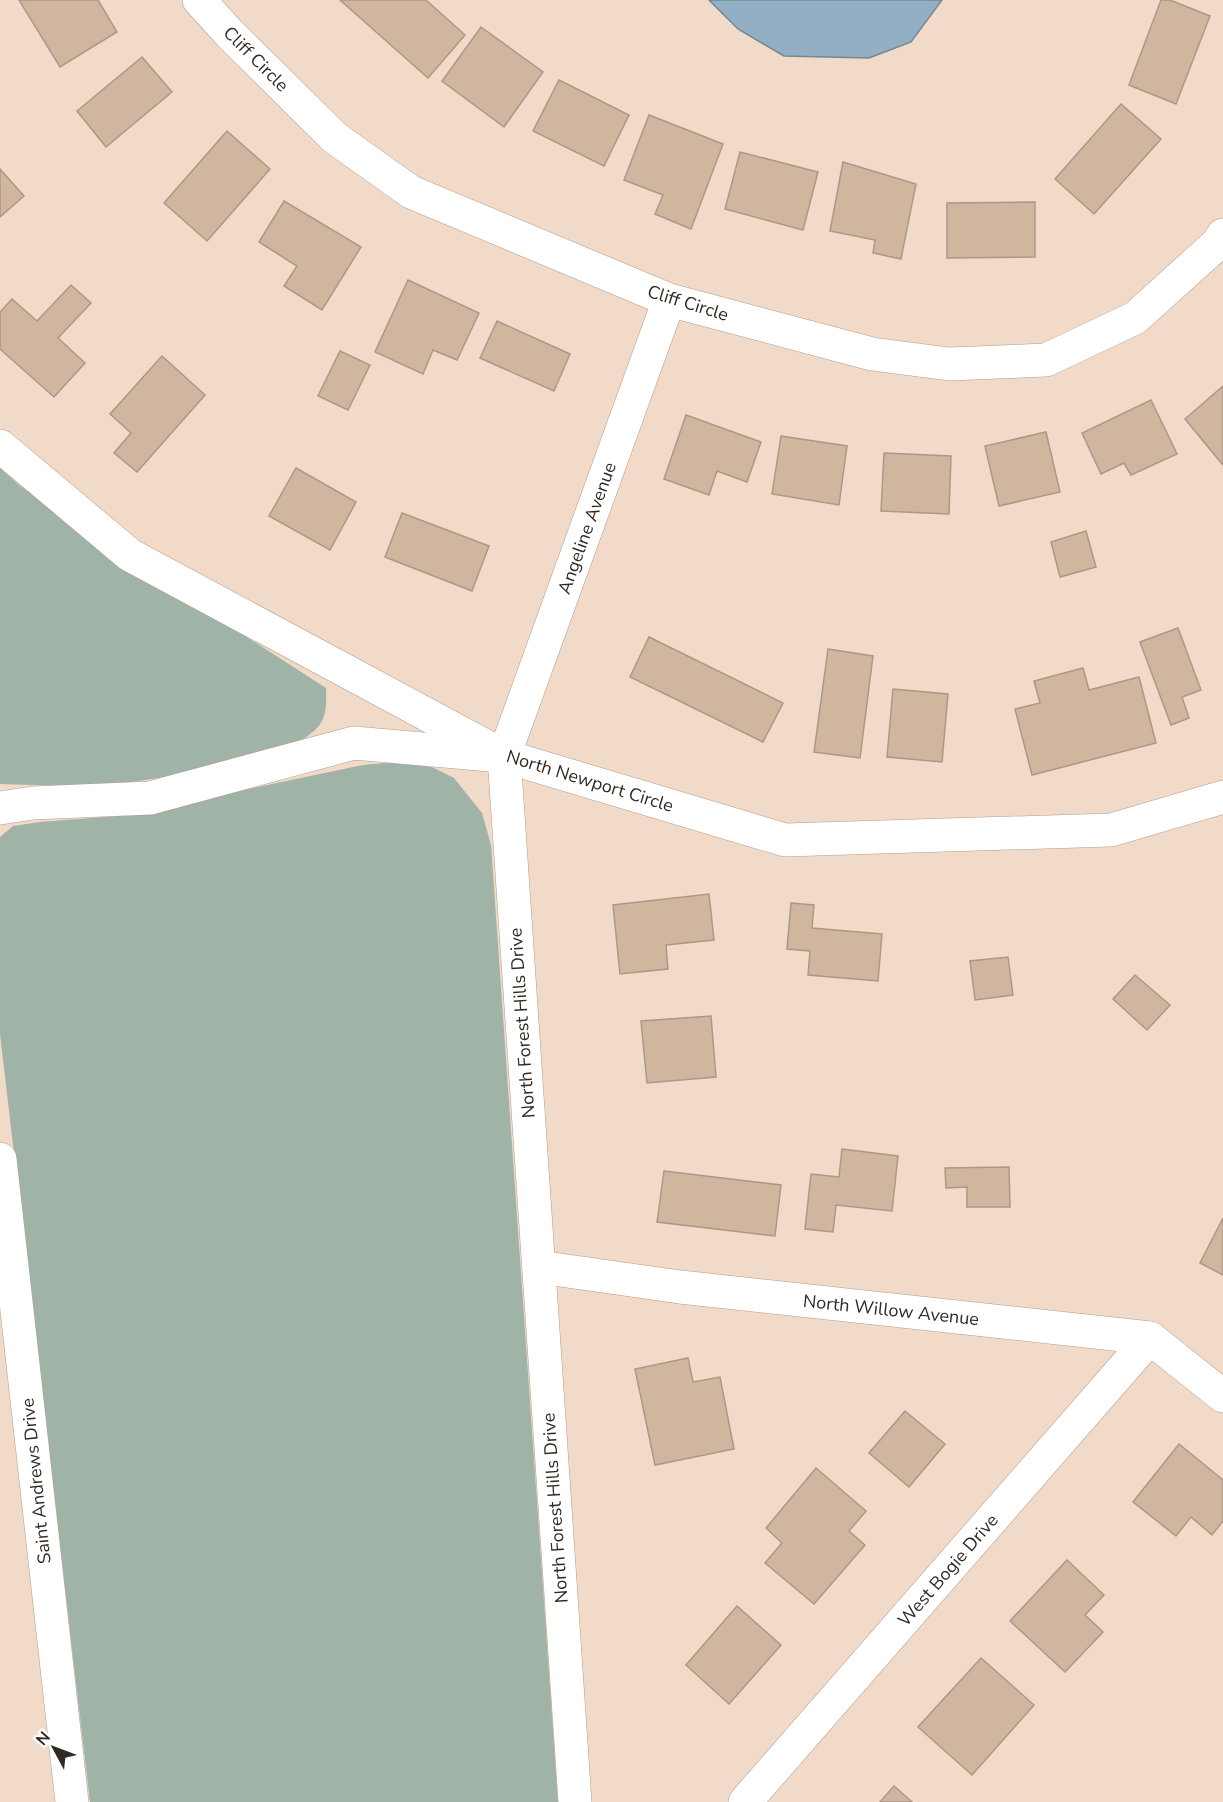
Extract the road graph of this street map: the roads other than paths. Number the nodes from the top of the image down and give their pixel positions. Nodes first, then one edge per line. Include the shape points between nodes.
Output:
1 (199, 0) edge
2 (1223, 235) edge
3 (669, 300) junction
4 (0, 446) edge
5 (504, 756) junction
6 (1223, 796) edge
7 (0, 808) edge
8 (0, 1159) edge
9 (539, 1267) junction
10 (1150, 1338) junction
11 (1223, 1396) edge
12 (72, 1802) edge
13 (575, 1802) edge
14 (745, 1802) edge

1 - 3 street, Cliff Circle via 335,138 411,192
2 - 3 street, Cliff Circle via 1135,318 1046,360 949,364 872,354
3 - 5 street, Angeline Avenue
4 - 5 street, North Newport Circle via 130,555
5 - 6 street, North Newport Circle via 784,840 1111,830
5 - 7 street via 354,743 150,798
5 - 9 street, North Forest Hills Drive
8 - 12 street, Saint Andrews Drive
9 - 10 street, North Willow Avenue via 680,1287
9 - 13 street, North Forest Hills Drive
10 - 11 street
10 - 14 street, West Bogie Drive

